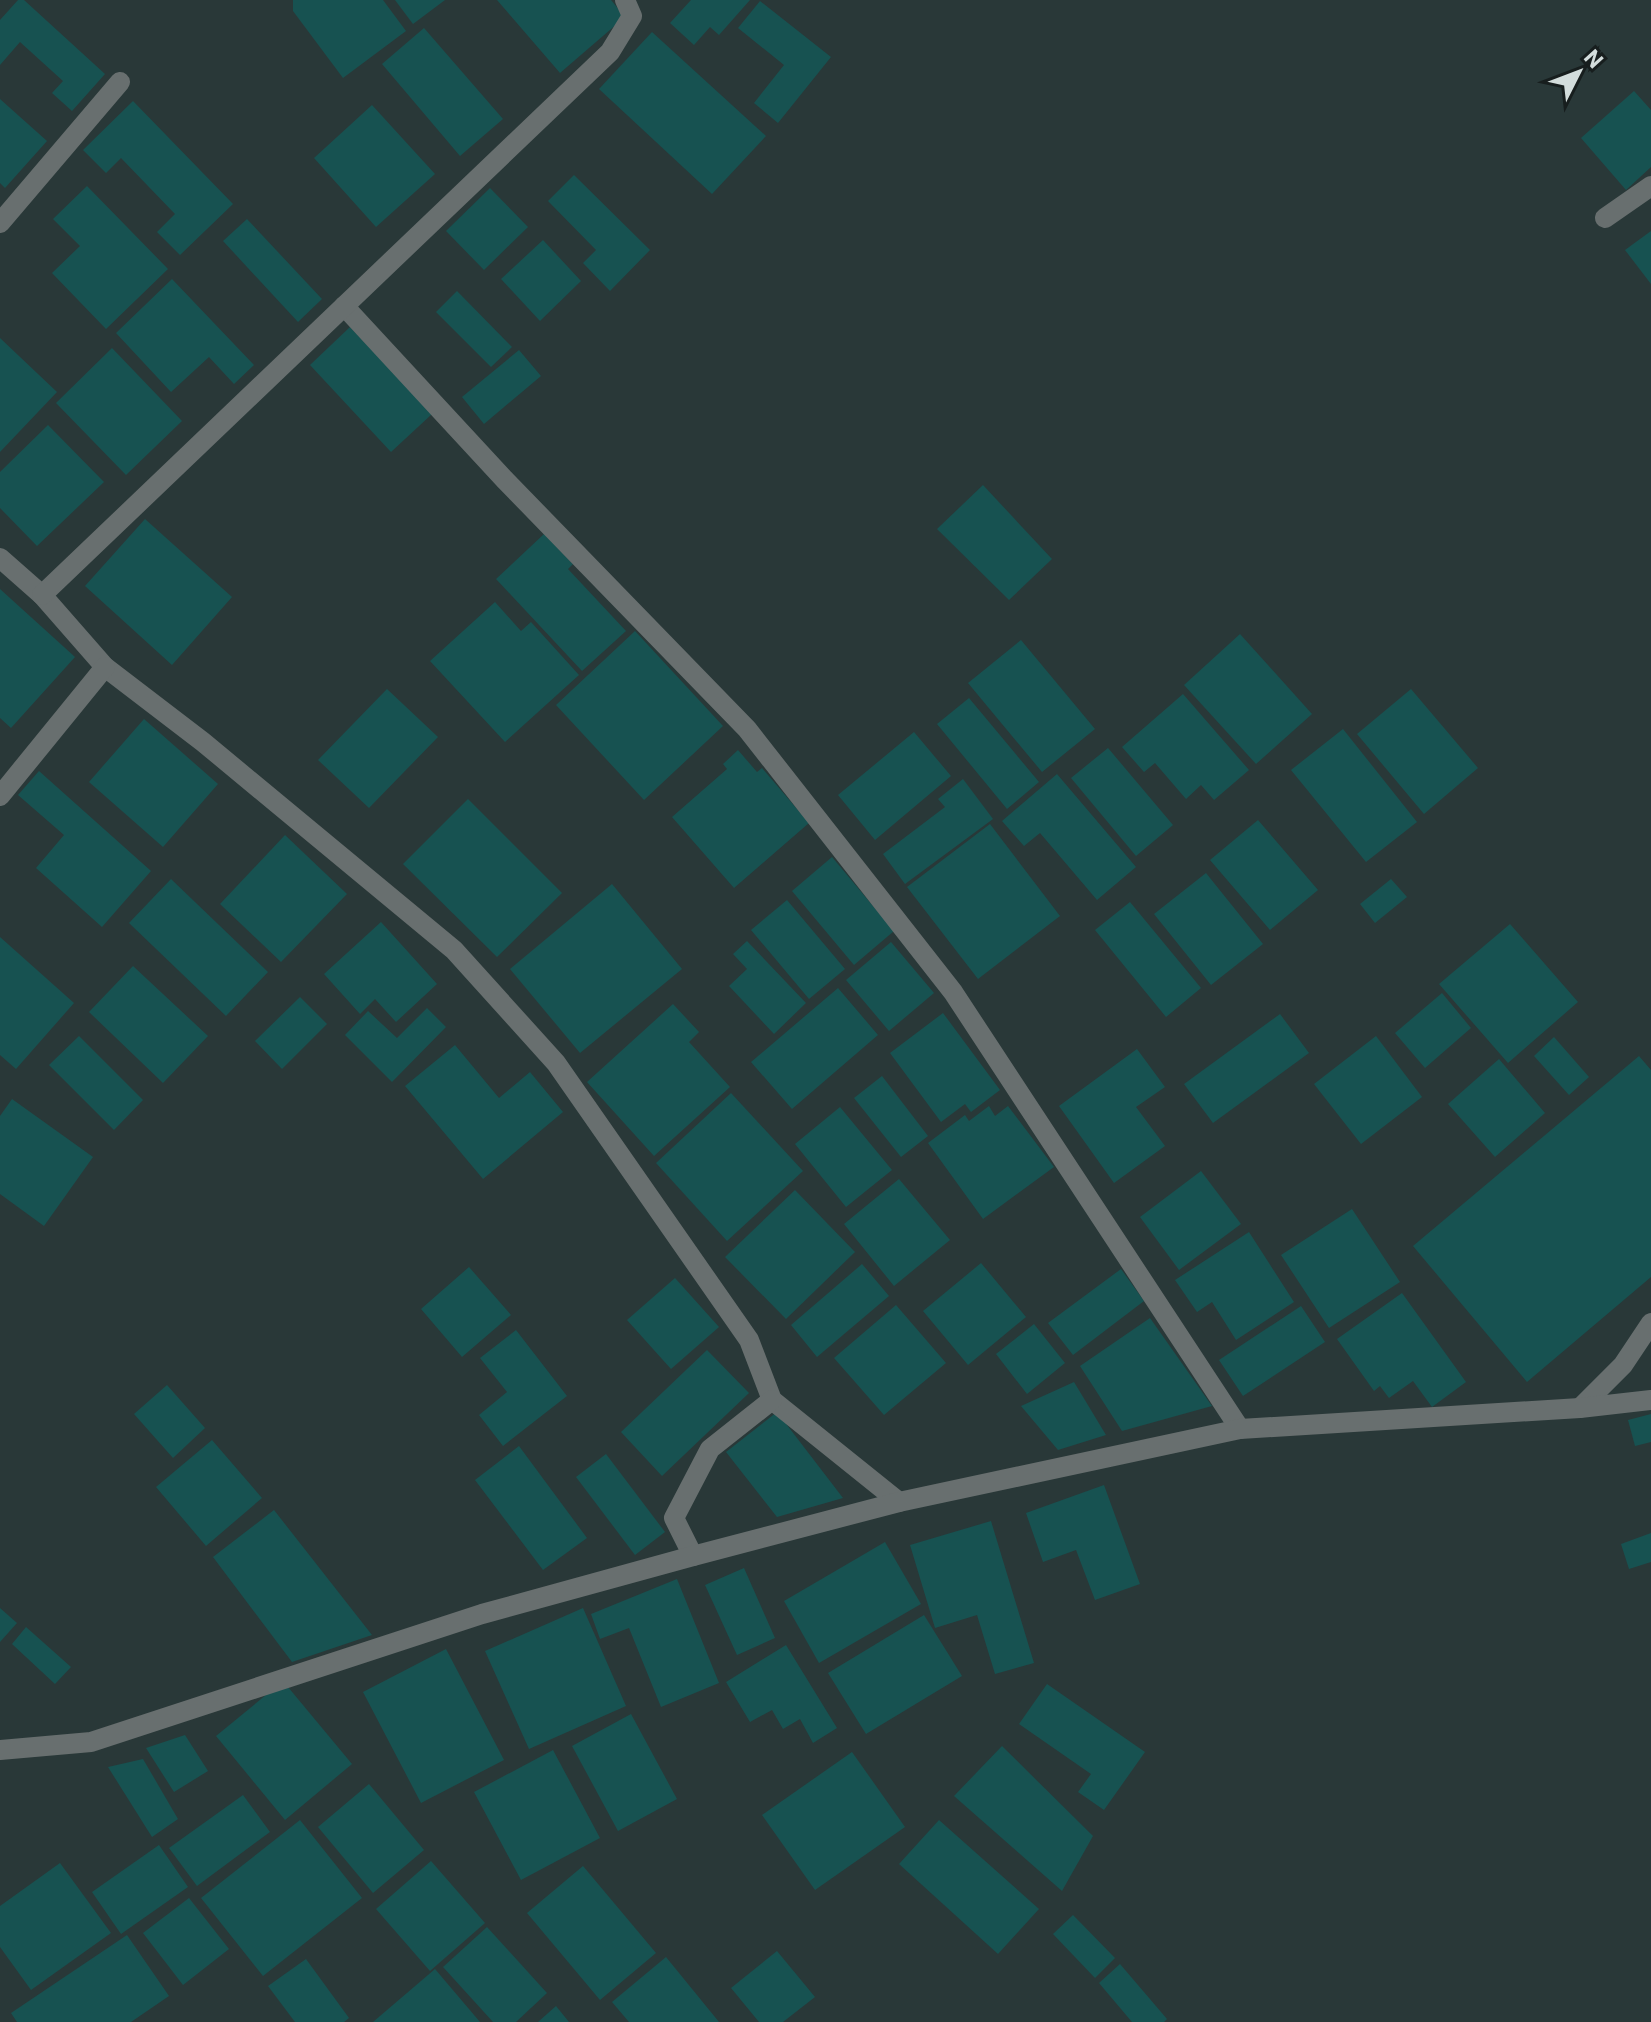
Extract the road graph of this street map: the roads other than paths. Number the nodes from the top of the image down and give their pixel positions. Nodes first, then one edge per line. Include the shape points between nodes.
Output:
1 (625, 0) edge
2 (120, 82) dead end
3 (1651, 186) edge
4 (1605, 218) dead end
5 (0, 223) edge
6 (344, 306) junction
7 (0, 558) edge
8 (42, 595) junction
9 (105, 667) junction
10 (0, 796) edge
11 (1651, 1323) edge
12 (772, 1400) junction
13 (1651, 1400) edge
14 (1580, 1408) junction
15 (1240, 1429) junction
16 (899, 1502) junction
17 (693, 1556) junction
18 (0, 1750) edge

1 - 6 street via 632,16 610,52
2 - 5 street
3 - 4 street
6 - 8 street
6 - 15 street via 747,729 953,992
7 - 8 street
8 - 9 street
9 - 10 street
9 - 12 street via 454,950 556,1063 749,1340
11 - 14 street via 1623,1365
12 - 16 street
12 - 17 street via 710,1449 674,1518
13 - 14 street
14 - 15 street
15 - 16 street
16 - 17 street
17 - 18 street via 482,1614 91,1742

